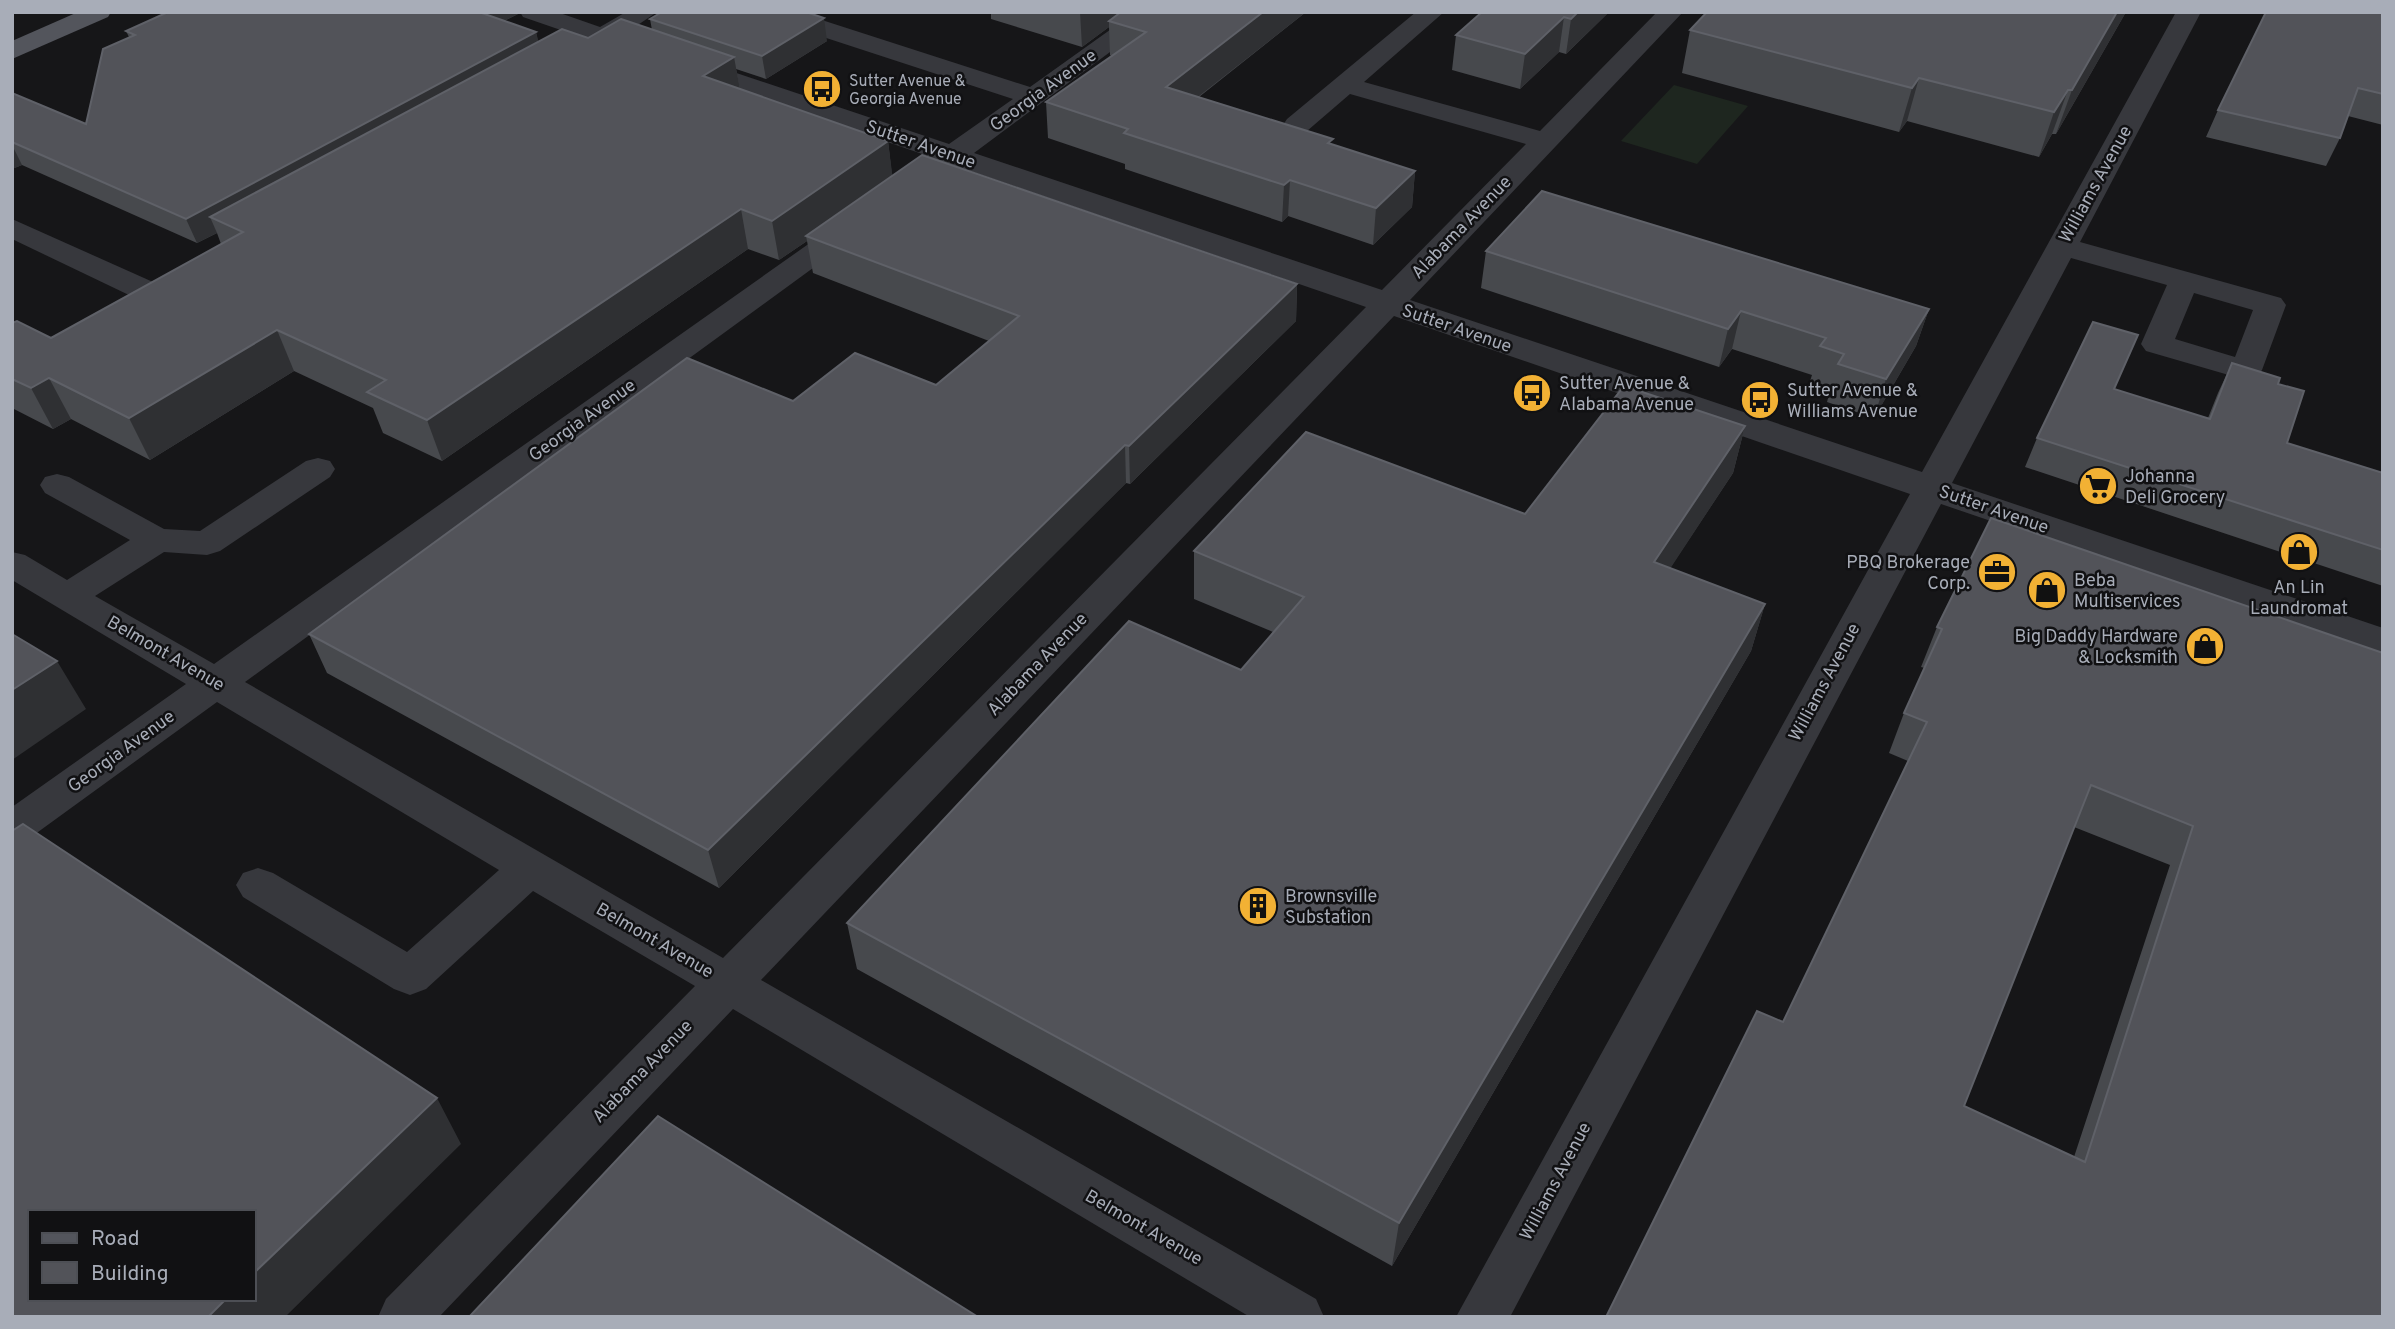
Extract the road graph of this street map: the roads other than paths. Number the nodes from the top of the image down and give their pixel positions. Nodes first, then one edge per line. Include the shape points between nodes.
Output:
1 (99, 12) edge
2 (532, 12) edge
3 (645, 12) edge
4 (771, 12) edge
5 (1152, 12) edge
6 (1432, 12) edge
7 (1671, 12) edge
8 (2189, 12) edge
9 (602, 36) junction
10 (12, 51) edge
11 (562, 58) edge
12 (1346, 85) junction
13 (1034, 97) junction
14 (1297, 125) edge
15 (1546, 141) junction
16 (952, 155) junction
17 (915, 182) edge
18 (881, 206) edge
19 (12, 228) edge
20 (2061, 246) junction
21 (2184, 281) dead end
22 (1386, 304) junction
23 (107, 308) edge
24 (318, 469) dead end
25 (57, 485) dead end
26 (1930, 487) junction
27 (158, 540) junction
28 (12, 564) edge
29 (68, 596) junction
30 (2383, 642) edge
31 (216, 682) junction
32 (12, 829) edge
33 (531, 867) junction
34 (258, 885) dead end
35 (728, 982) junction
36 (404, 1317) edge
37 (1298, 1317) edge
38 (1482, 1317) edge

1 - 10 main road
2 - 9 street, Sutter Avenue
3 - 9 street
4 - 13 street
5 - 13 street, Georgia Avenue
6 - 12 street
7 - 15 street, Alabama Avenue
8 - 20 street, Williams Avenue
9 - 11 street
9 - 16 street, Sutter Avenue
12 - 14 street
12 - 15 street
13 - 16 street, Georgia Avenue
15 - 22 street, Alabama Avenue
16 - 17 street, Georgia Avenue
16 - 22 street, Sutter Avenue
18 - 31 street, Georgia Avenue
19 - 23 street via 154,282
20 - 21 street
20 - 26 street, Williams Avenue
22 - 26 street, Sutter Avenue
22 - 35 street, Alabama Avenue
24 - 27 street via 207,543
25 - 27 street
26 - 30 street, Sutter Avenue
26 - 38 street, Williams Avenue
27 - 29 street
28 - 29 street, Belmont Avenue
29 - 31 street, Belmont Avenue
31 - 32 street, Georgia Avenue
31 - 33 street, Belmont Avenue
33 - 34 street via 410,976
33 - 35 street, Belmont Avenue
35 - 36 street, Alabama Avenue
35 - 37 street, Belmont Avenue

